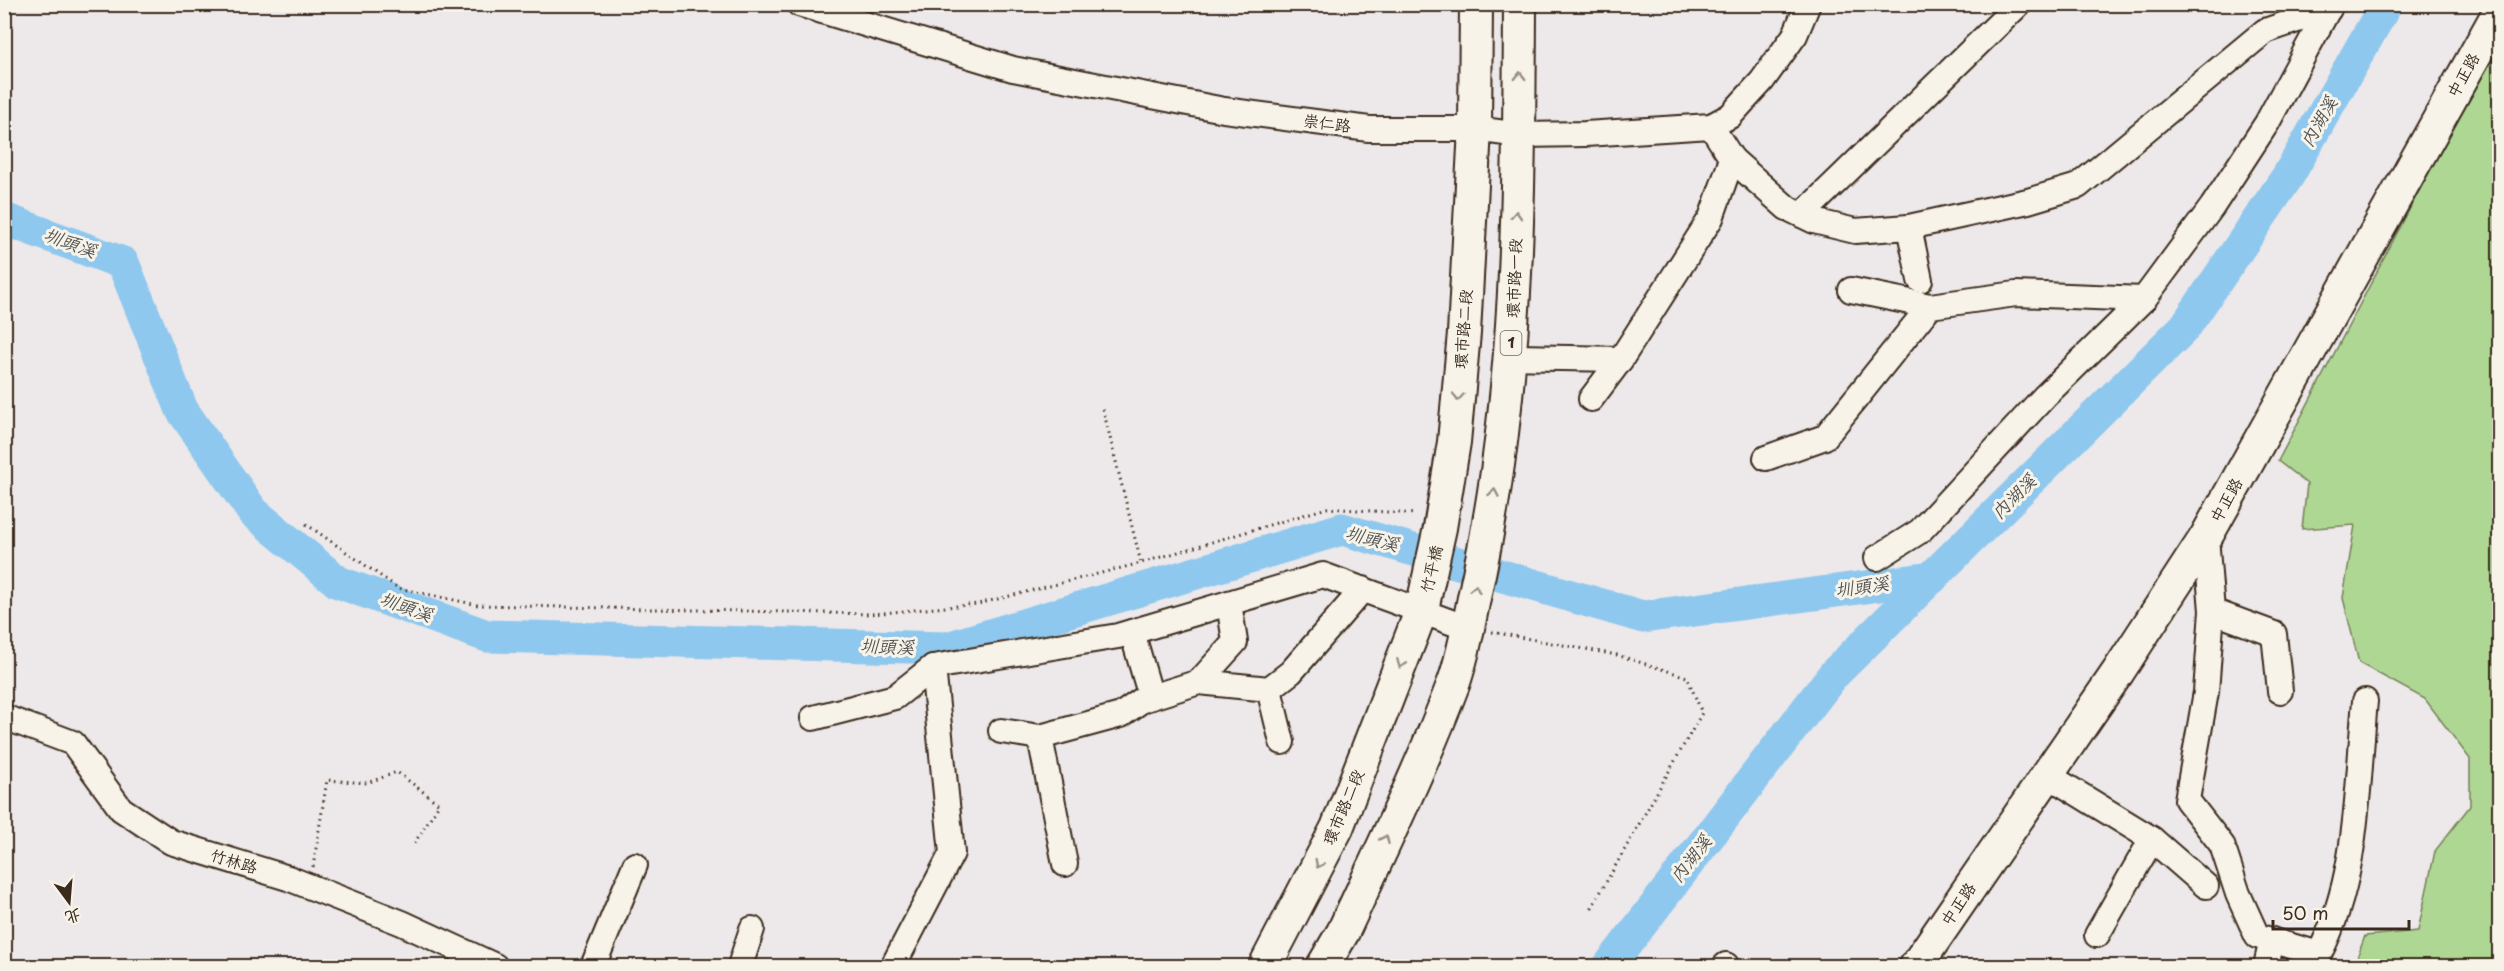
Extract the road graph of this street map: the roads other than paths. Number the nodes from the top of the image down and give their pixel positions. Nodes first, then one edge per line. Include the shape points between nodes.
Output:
1 (799, 4) edge
2 (1476, 4) edge
3 (1520, 4) edge
4 (1808, 4) edge
5 (2019, 4) edge
6 (2330, 7) edge
7 (2499, 9) edge
8 (1711, 126) junction
9 (1475, 129) junction
10 (1520, 135) junction
11 (1732, 159) junction
12 (1802, 215) junction
13 (1909, 227) junction
14 (1920, 280) dead end
15 (1851, 290) dead end
16 (2144, 299) junction
17 (1930, 306) junction
18 (1510, 357) junction
19 (1622, 359) junction
20 (1591, 399) dead end
21 (1766, 458) dead end
22 (1441, 522) joint
23 (2206, 537) junction
24 (1877, 558) dead end
25 (1363, 589) junction
26 (1229, 603) junction
27 (1422, 609) junction
28 (2212, 611) junction
29 (1467, 628) junction
30 (1132, 632) junction
31 (933, 667) junction
32 (1199, 682) junction
33 (1269, 689) junction
34 (2280, 691) dead end
35 (1151, 697) junction
36 (2366, 701) dead end
37 (4, 717) edge
38 (813, 718) dead end
39 (1001, 731) dead end
40 (1040, 737) junction
41 (1282, 742) dead end
42 (2046, 774) junction
43 (2152, 839) junction
44 (1065, 864) dead end
45 (635, 865) dead end
46 (2206, 886) dead end
47 (752, 929) dead end
48 (2097, 935) dead end
49 (2272, 940) junction
50 (2319, 960) edge
51 (495, 966) edge
52 (592, 966) edge
53 (740, 966) edge
54 (893, 966) edge
55 (1266, 966) edge
56 (1323, 966) edge
57 (1916, 966) edge
58 (2266, 966) edge

1 - 9 street, 崇仁路 via 1013,69 1224,110 1369,129
2 - 9 main road
10 -> 3 main road, 環市路一段 / 1
4 - 8 street, 崇仁路 via 1795,35 1762,81 1730,116
5 - 12 street
6 - 13 street via 2265,31 2078,186
6 - 16 street via 2267,123 2212,207
7 - 23 main road, 中正路
8 - 10 street, 崇仁路
8 - 11 street
9 - 10 street, 崇仁路
9 -> 22 main road, 環市路二段 via 1462,355
18 -> 10 main road, 環市路一段 / 1
11 - 12 street via 1787,208
11 - 19 street via 1711,218
12 - 13 street via 1855,231
13 - 14 street
15 - 17 street
16 - 17 street via 2016,294
16 - 24 street via 2045,396 1920,531
17 - 21 street via 1825,437
18 - 19 street
29 -> 18 main road, 環市路一段 / 1 via 1501,454
19 - 20 street
22 - 27 main road, 竹平橋
23 - 28 street
23 - 42 main road, 中正路
25 - 26 street via 1323,575
25 - 27 street
25 - 33 street via 1291,672
26 - 30 street
26 - 32 street via 1235,642
27 - 29 street
27 -> 55 main road, 環市路二段 via 1337,828
28 - 34 street via 2274,634
28 - 49 street via 2206,692 2187,800 2222,845 2257,936
56 -> 29 main road, 1 via 1343,932 1409,787 1454,680
30 - 31 street
30 - 35 street
31 - 38 street via 895,698
31 - 54 street via 952,853
32 - 33 street
32 - 35 street
33 - 41 street
35 - 40 street via 1121,715
36 - 50 street via 2345,880 2334,926
37 - 51 street, 竹林路 via 74,743 121,809 171,842 310,886
39 - 40 street
40 - 44 street
42 - 43 street
42 - 57 main road, 中正路
43 - 46 street
43 - 48 street
45 - 52 street
47 - 53 street
49 - 50 street
49 - 58 street

